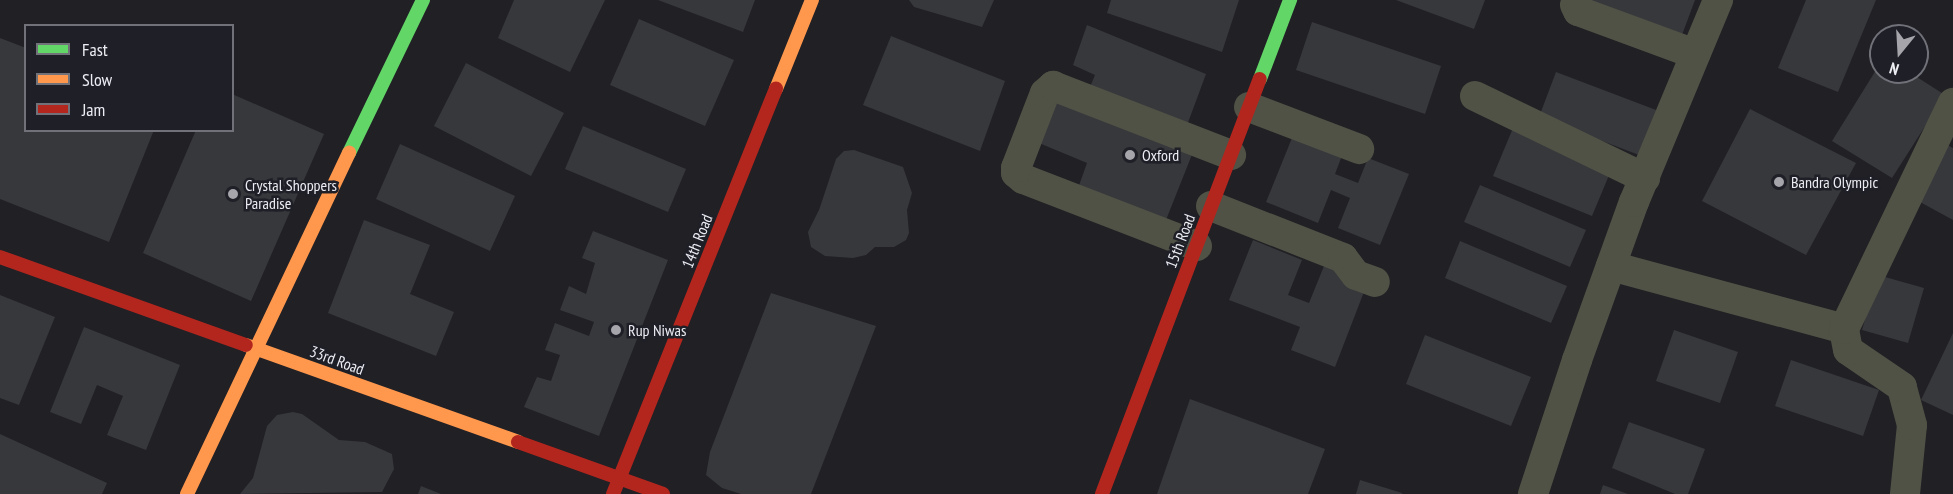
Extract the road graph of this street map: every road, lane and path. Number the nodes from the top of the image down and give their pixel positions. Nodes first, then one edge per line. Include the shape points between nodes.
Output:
1 (423, 0) edge
2 (812, 0) edge
3 (1290, 0) edge
4 (1700, 0) edge
5 (1718, 0) edge
6 (1575, 5) dead end
7 (1688, 51) junction
8 (1475, 96) dead end
9 (1953, 103) edge
10 (1249, 108) junction
11 (1359, 149) dead end
12 (1230, 155) junction
13 (1645, 177) junction
14 (1211, 206) junction
15 (1197, 246) junction
16 (0, 257) edge
17 (1611, 266) junction
18 (1375, 282) dead end
19 (1844, 328) junction
20 (254, 348) junction
21 (620, 478) junction
22 (187, 494) edge
23 (613, 494) edge
24 (663, 494) edge
25 (1102, 494) edge
26 (1533, 494) edge
27 (1905, 494) edge

1 - 20 street
2 - 21 street, 14th Road
3 - 10 street, 15th Road
4 - 7 street
5 - 7 street
6 - 7 street via 1578,11
7 - 13 street
8 - 13 street
9 - 19 street
10 - 11 street
10 - 12 street, 15th Road
12 - 14 street, 15th Road
12 - 15 street via 1053,86 1045,93 1016,168 1023,179
13 - 17 street
14 - 15 street, 15th Road
14 - 18 street via 1343,258 1356,274
15 - 25 street, 15th Road
16 - 20 street, 33rd Road
17 - 19 street
17 - 26 street
19 - 27 street via 1848,350 1902,387 1912,425
20 - 21 street, 33rd Road
20 - 22 street
21 - 23 street, 14th Road
21 - 24 street, 33rd Road

